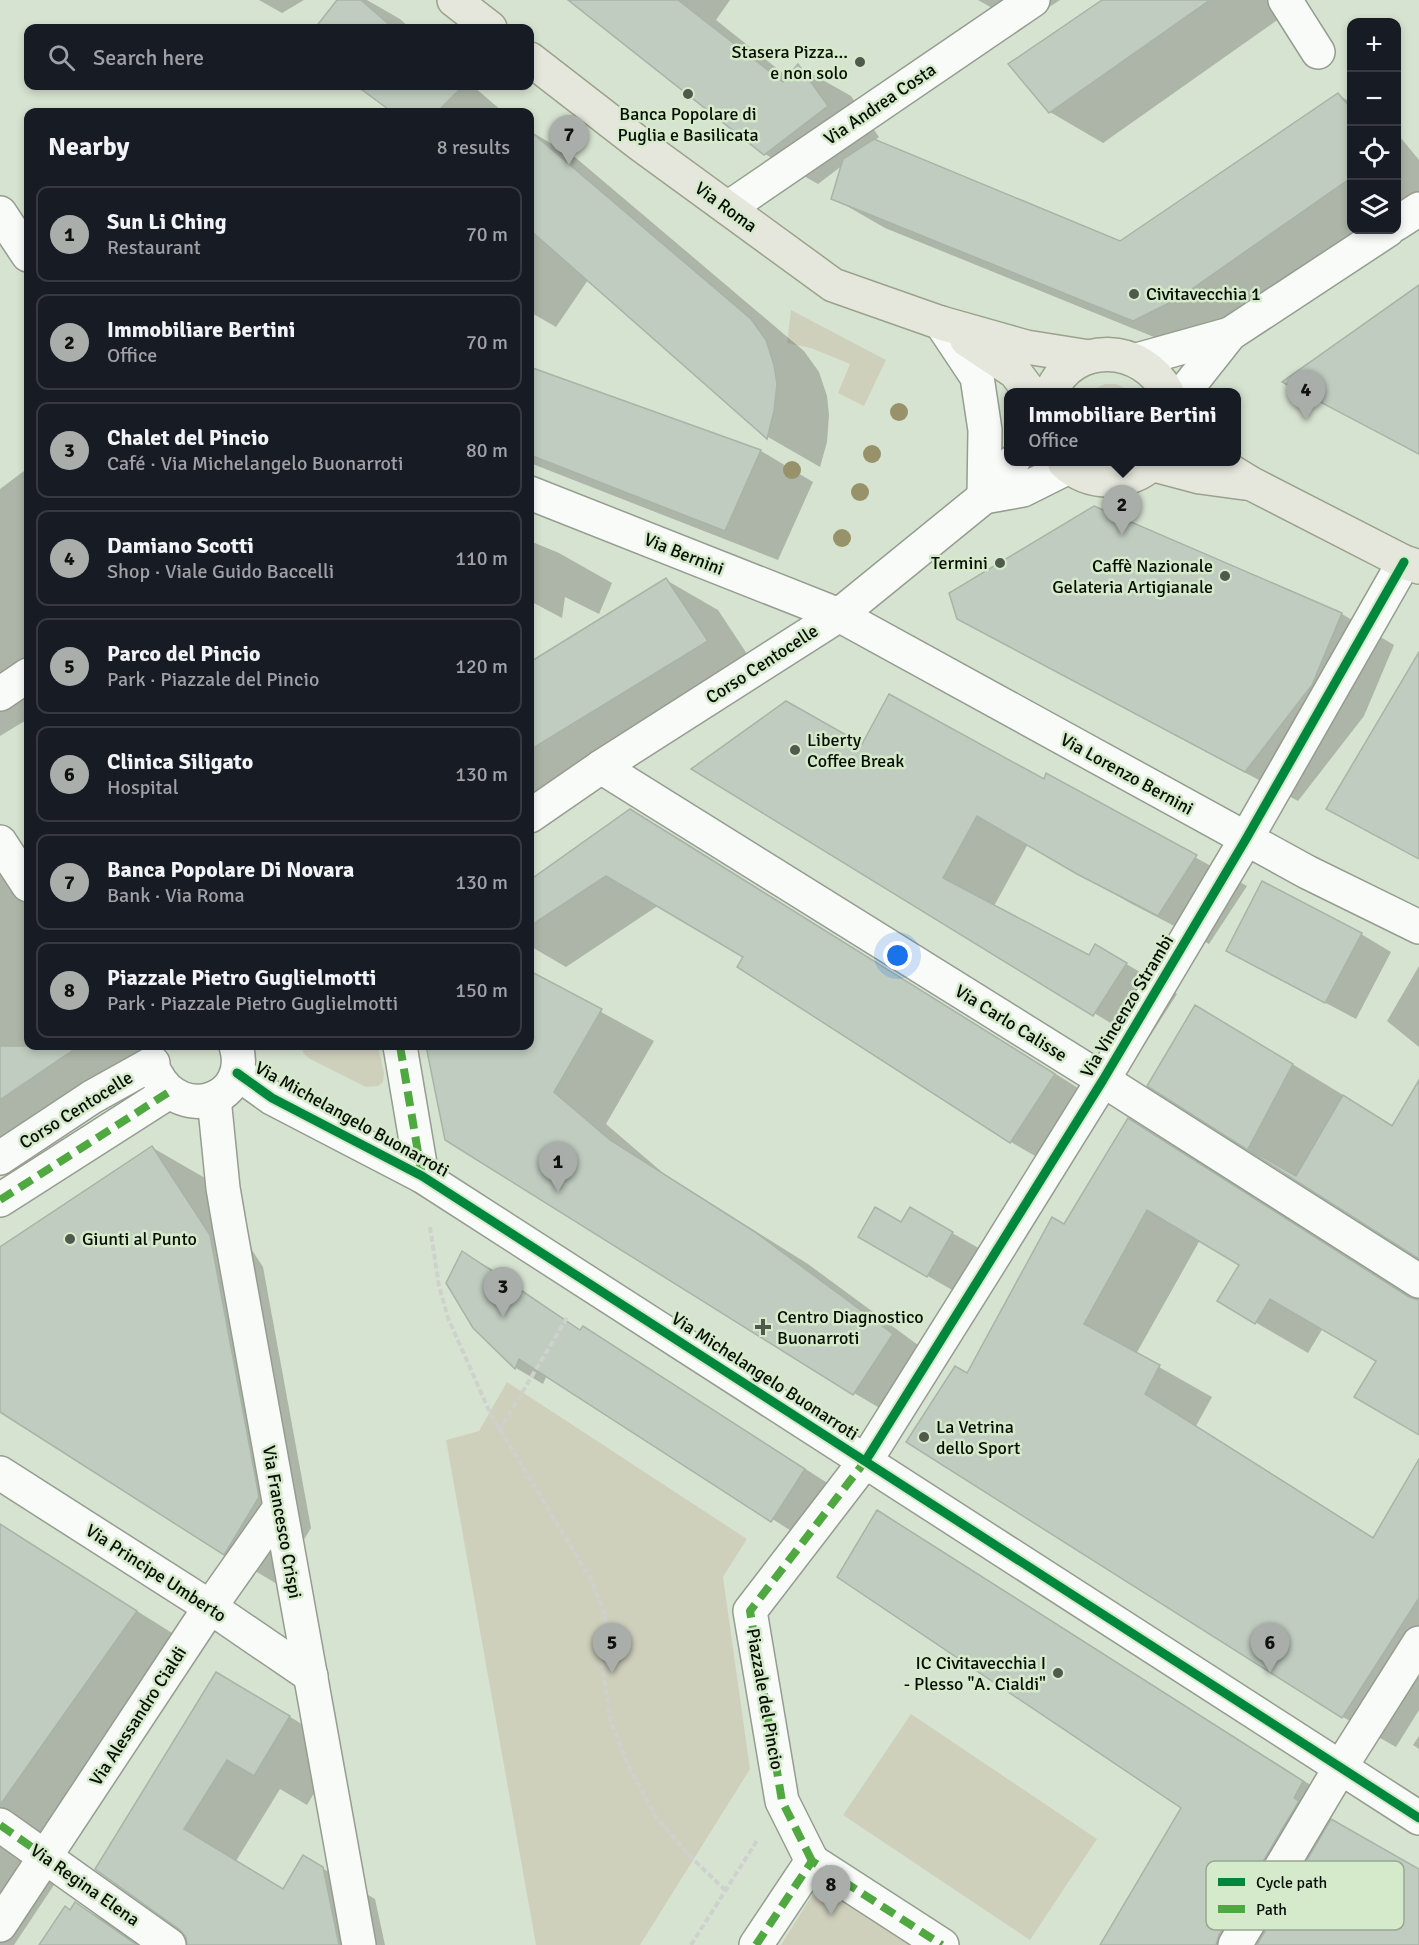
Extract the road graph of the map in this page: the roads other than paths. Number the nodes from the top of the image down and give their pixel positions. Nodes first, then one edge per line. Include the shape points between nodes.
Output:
1 (1033, 0) edge
2 (1285, 0) edge
3 (1318, 52) dead end
4 (534, 62) edge
5 (728, 208) junction
6 (1419, 209) edge
7 (0, 213) edge
8 (1401, 221) edge
9 (1382, 234) edge
10 (24, 249) edge
11 (941, 323) junction
12 (1230, 334) junction
13 (1089, 357) junction
14 (1137, 360) junction
15 (1026, 388) edge
16 (1054, 388) edge
17 (1164, 388) edge
18 (1188, 388) edge
19 (1010, 466) edge
20 (1064, 466) edge
21 (1071, 466) edge
22 (1149, 466) edge
23 (1163, 466) edge
24 (1223, 466) edge
25 (1252, 484) junction
26 (534, 495) edge
27 (984, 497) junction
28 (1411, 564) edge
29 (839, 615) junction
30 (24, 678) edge
31 (0, 694) edge
32 (601, 767) junction
33 (534, 813) edge
34 (1246, 839) junction
35 (0, 842) edge
36 (24, 879) edge
37 (1419, 927) edge
38 (401, 1050) edge
39 (154, 1054) edge
40 (236, 1059) edge
41 (1103, 1080) junction
42 (169, 1092) junction
43 (214, 1098) junction
44 (0, 1158) edge
45 (422, 1176) junction
46 (0, 1200) edge
47 (1419, 1281) edge
48 (866, 1460) junction
49 (0, 1473) edge
50 (279, 1509) junction
51 (210, 1607) junction
52 (1419, 1643) edge
53 (311, 1676) junction
54 (1340, 1768) junction
55 (1419, 1818) edge
56 (0, 1825) edge
57 (46, 1857) junction
58 (812, 1861) junction
59 (1285, 1861) edge
60 (0, 1925) edge
61 (1244, 1930) edge
62 (169, 1945) edge
63 (359, 1945) edge
64 (756, 1945) edge
65 (942, 1945) edge
66 (1235, 1945) edge

1 - 5 street, Via Andrea Costa
2 - 3 street
4 - 5 main road, Via Roma
5 - 11 main road, Via Roma via 833,285
6 - 8 street
7 - 10 street
9 - 12 street
11 - 13 main road via 1026,347
11 - 15 main road via 1015,372
11 - 27 street via 977,377 985,430
12 - 14 street
12 - 18 street
13 - 14 main road via 1112,354
13 - 16 main road via 1066,370
14 - 17 main road via 1156,375
19 - 27 street, Corso Centocelle
20 - 27 street via 1023,490
21 - 22 main road via 1094,479 1106,480 1126,478
23 - 25 main road via 1200,477
24 - 25 main road
25 - 28 main road
26 - 29 street, Via Bernini
27 - 29 street, Corso Centocelle
28 - 34 street, Via Vincenzo Strambi
29 - 32 street, Corso Centocelle
29 - 34 street, Via Lorenzo Bernini
30 - 31 street
32 - 33 street, Corso Centocelle
32 - 41 street, Via Carlo Calisse
34 - 37 street, Via Lorenzo Bernini
34 - 41 street, Via Vincenzo Strambi
35 - 36 street
38 - 45 street
39 - 42 street via 156,1074
39 - 44 street, Corso Centocelle
40 - 43 street via 227,1088
40 - 45 street, Via Michelangelo Buonarroti via 272,1098
41 - 47 street, Via Carlo Calisse
41 - 48 street, Via Vincenzo Strambi
42 - 43 street via 190,1102
42 - 46 street
43 - 50 street, Via Francesco Crispi via 224,1188
45 - 48 street, Via Michelangelo Buonarroti
48 - 54 street, Via Michelangelo Buonarroti
48 - 58 street, Piazzale del Pincio via 750,1611 782,1800
49 - 51 street, Via Principe Umberto
50 - 51 street, Via Alessandro Cialdi
50 - 53 street, Via Francesco Crispi
51 - 53 street, Via Principe Umberto
51 - 57 street, Via Alessandro Cialdi
52 - 54 street
53 - 63 street, Via Francesco Crispi
54 - 55 street, Via Michelangelo Buonarroti
54 - 59 street
56 - 57 street, Via Regina Elena
57 - 60 street, Via Alessandro Cialdi
57 - 62 street, Via Regina Elena
58 - 64 street
58 - 65 street
61 - 66 street

